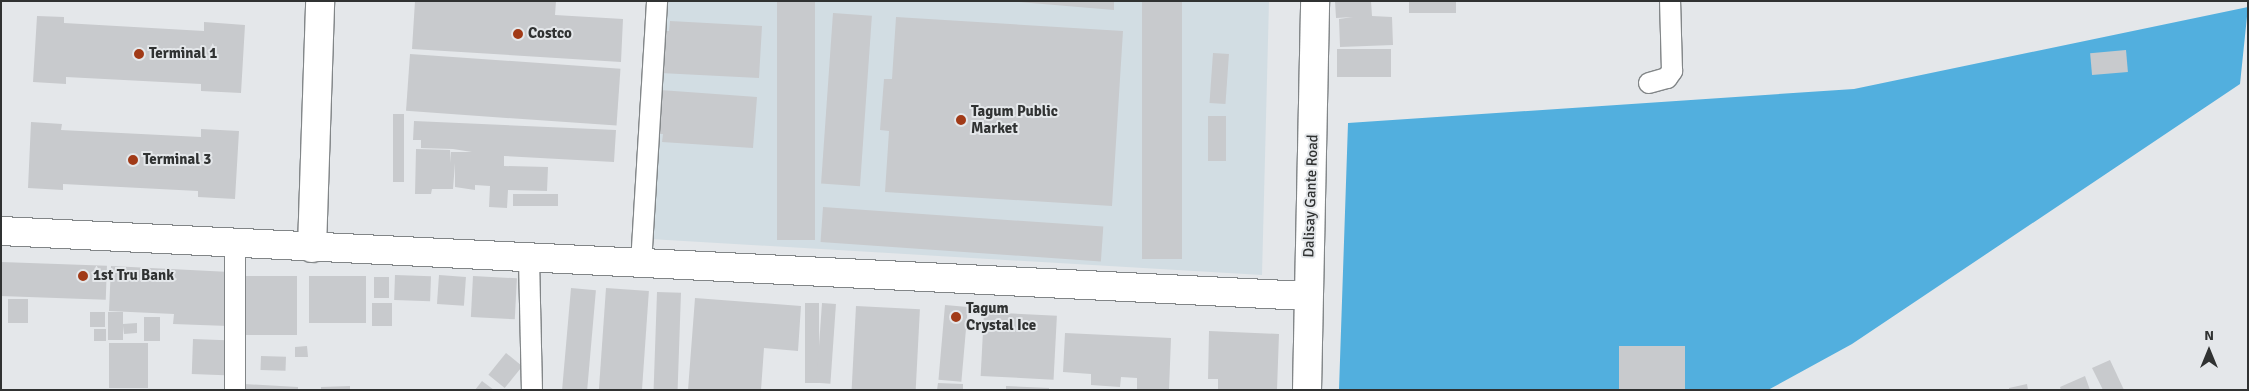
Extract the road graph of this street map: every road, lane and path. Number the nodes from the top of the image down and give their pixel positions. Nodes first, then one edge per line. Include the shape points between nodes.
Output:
1 (320, 1) edge
2 (657, 1) edge
3 (1315, 1) edge
4 (1670, 1) edge
5 (1649, 83) dead end
6 (1, 231) edge
7 (235, 243) junction
8 (312, 248) junction
9 (529, 259) junction
10 (641, 264) junction
11 (1308, 296) junction
12 (235, 390) edge
13 (532, 390) edge
14 (1307, 390) edge

1 - 8 main road
2 - 10 street
3 - 11 main road, Dalisay Gante Road
4 - 5 street via 1672,72 1667,78
6 - 7 main road
7 - 8 main road
7 - 12 street
8 - 9 main road
9 - 10 main road
9 - 13 street
10 - 11 main road
11 - 14 main road, Dalisay Gante Road

